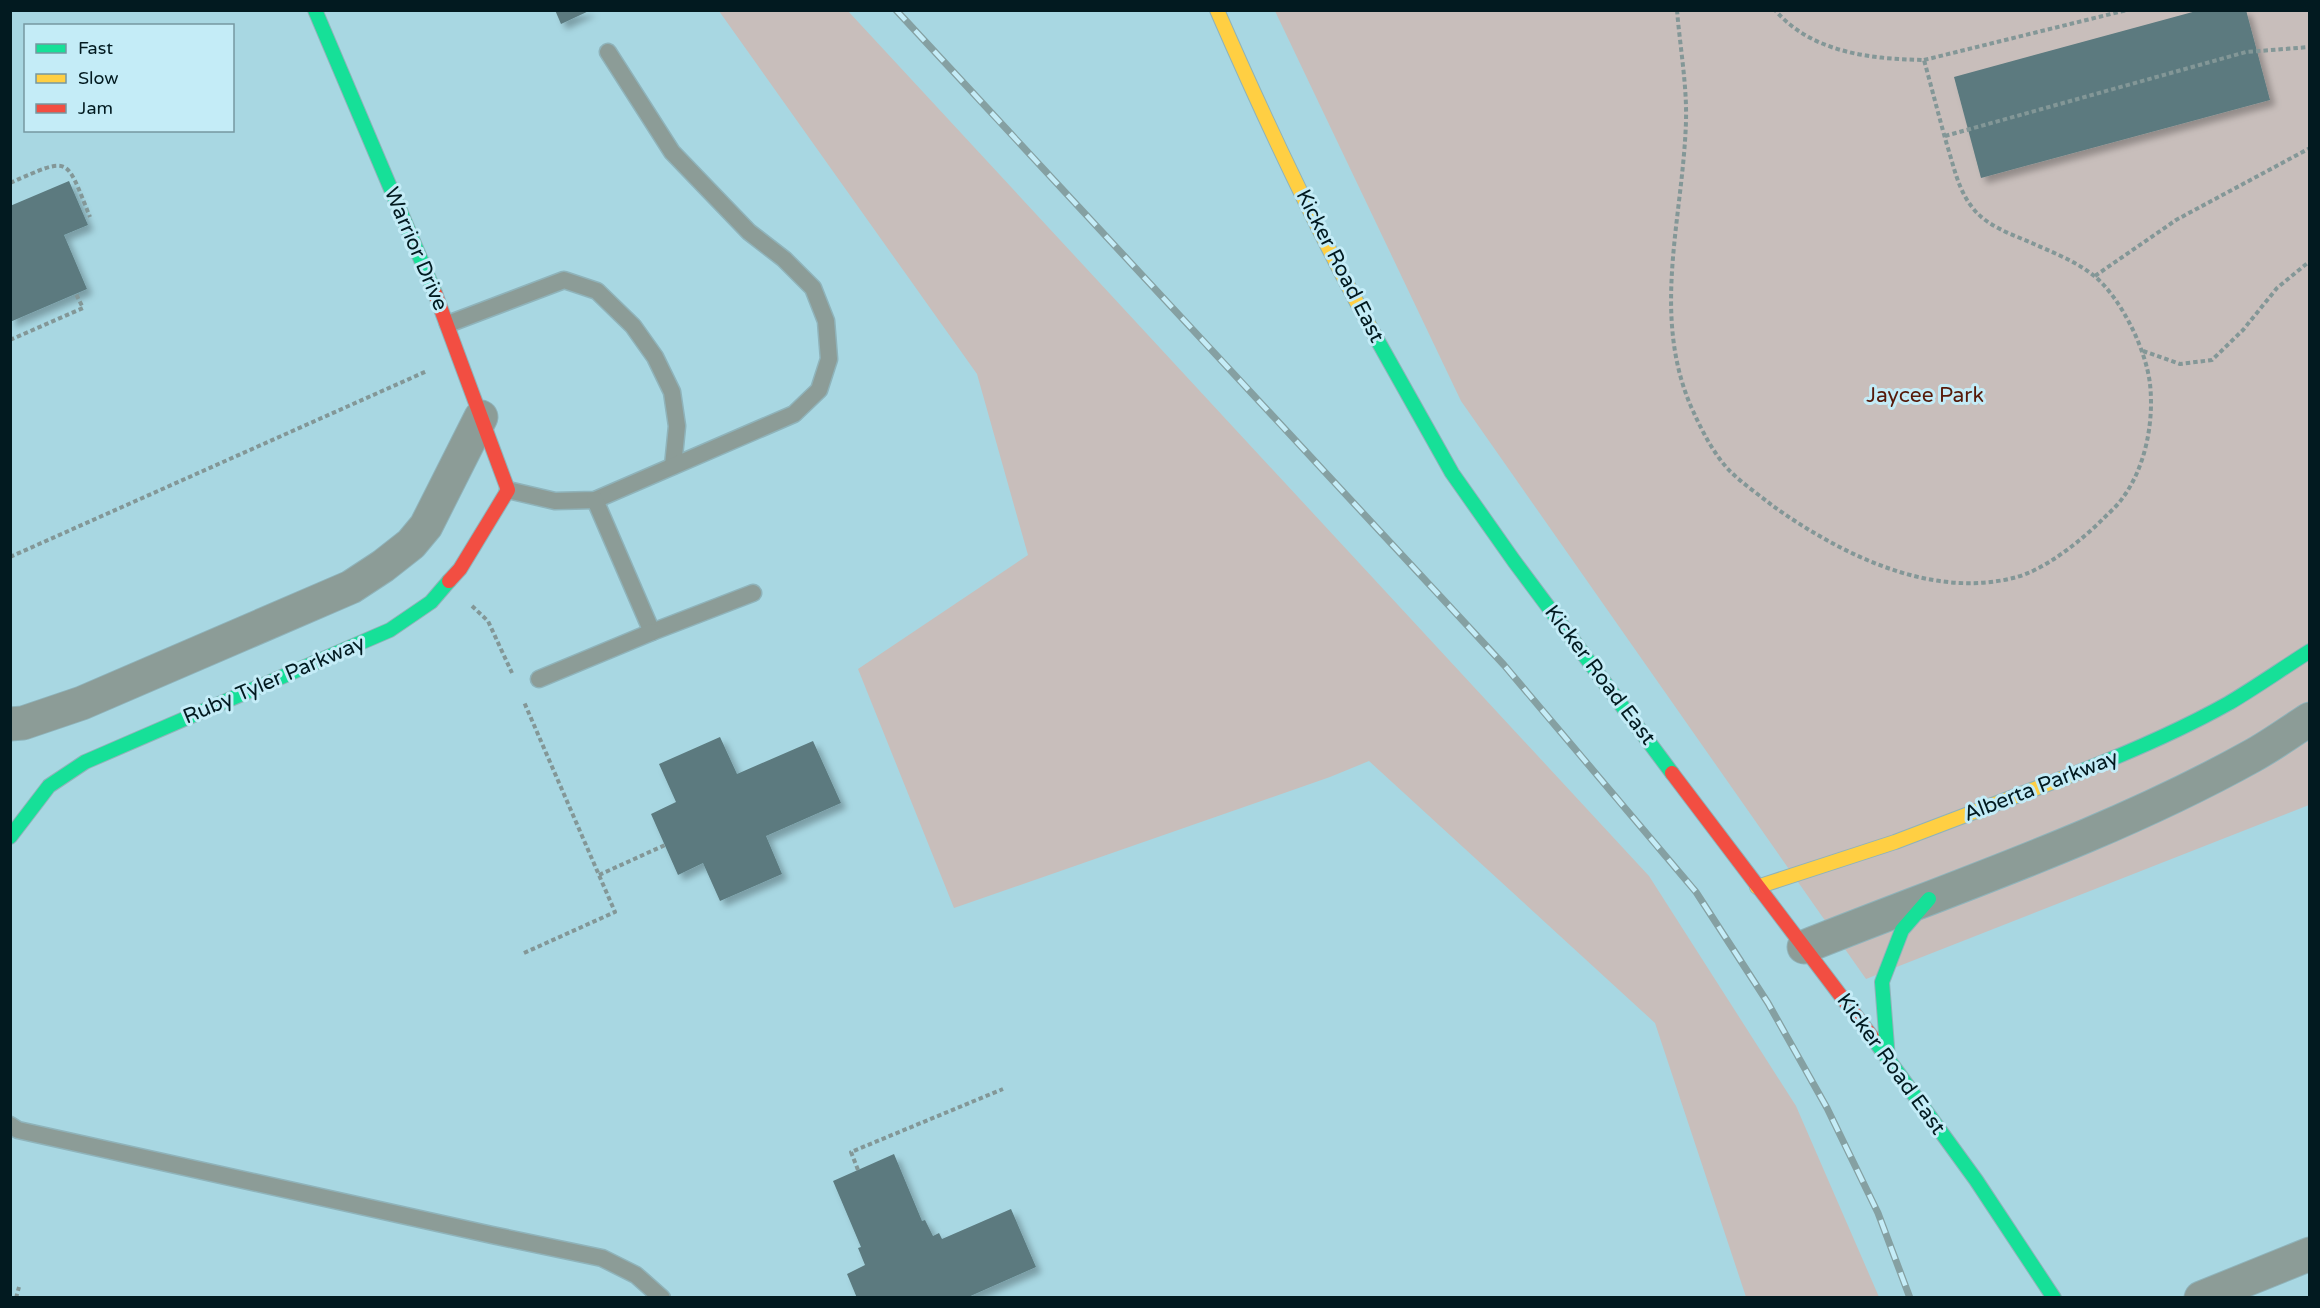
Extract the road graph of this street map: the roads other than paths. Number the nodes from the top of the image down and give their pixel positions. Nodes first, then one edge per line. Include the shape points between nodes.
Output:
1 (315, 10) edge
2 (1217, 10) edge
3 (608, 52) dead end
4 (447, 324) junction
5 (482, 417) junction
6 (673, 466) junction
7 (508, 490) junction
8 (595, 500) junction
9 (753, 593) dead end
10 (652, 632) junction
11 (2310, 651) edge
12 (539, 679) dead end
13 (2310, 719) edge
14 (10, 724) edge
15 (10, 837) edge
16 (1757, 887) junction
17 (1929, 899) junction
18 (1804, 947) junction
19 (1888, 1059) junction
20 (10, 1125) edge
21 (2310, 1254) edge
22 (662, 1298) edge
23 (2054, 1298) edge
24 (2201, 1298) edge

1 - 4 street, Warrior Drive
2 - 16 street, Kicker Road East via 1345,282 1452,472
3 - 6 lane via 672,152 749,232 813,288 826,321 829,359 819,390 794,414
4 - 5 street, Warrior Drive
4 - 6 lane via 564,280 597,291 633,326 656,357 672,392 677,426
5 - 7 street, Warrior Drive
5 - 14 street via 426,526 383,567 351,587 82,704
6 - 8 lane
7 - 8 lane via 555,501
7 - 15 street, Ruby Tyler Parkway via 460,569 431,602 390,630 85,762 49,786
8 - 10 lane
9 - 10 lane
10 - 12 lane
11 - 16 street, Alberta Parkway via 2230,702 2126,754 1895,842
13 - 17 street via 2253,755 2157,805
16 - 18 street, Kicker Road East
17 - 18 street
17 - 19 street via 1902,930 1882,982
18 - 19 street, Kicker Road East
19 - 23 street, Kicker Road East via 1976,1180
20 - 22 lane via 18,1130 602,1257 636,1275
21 - 24 street

